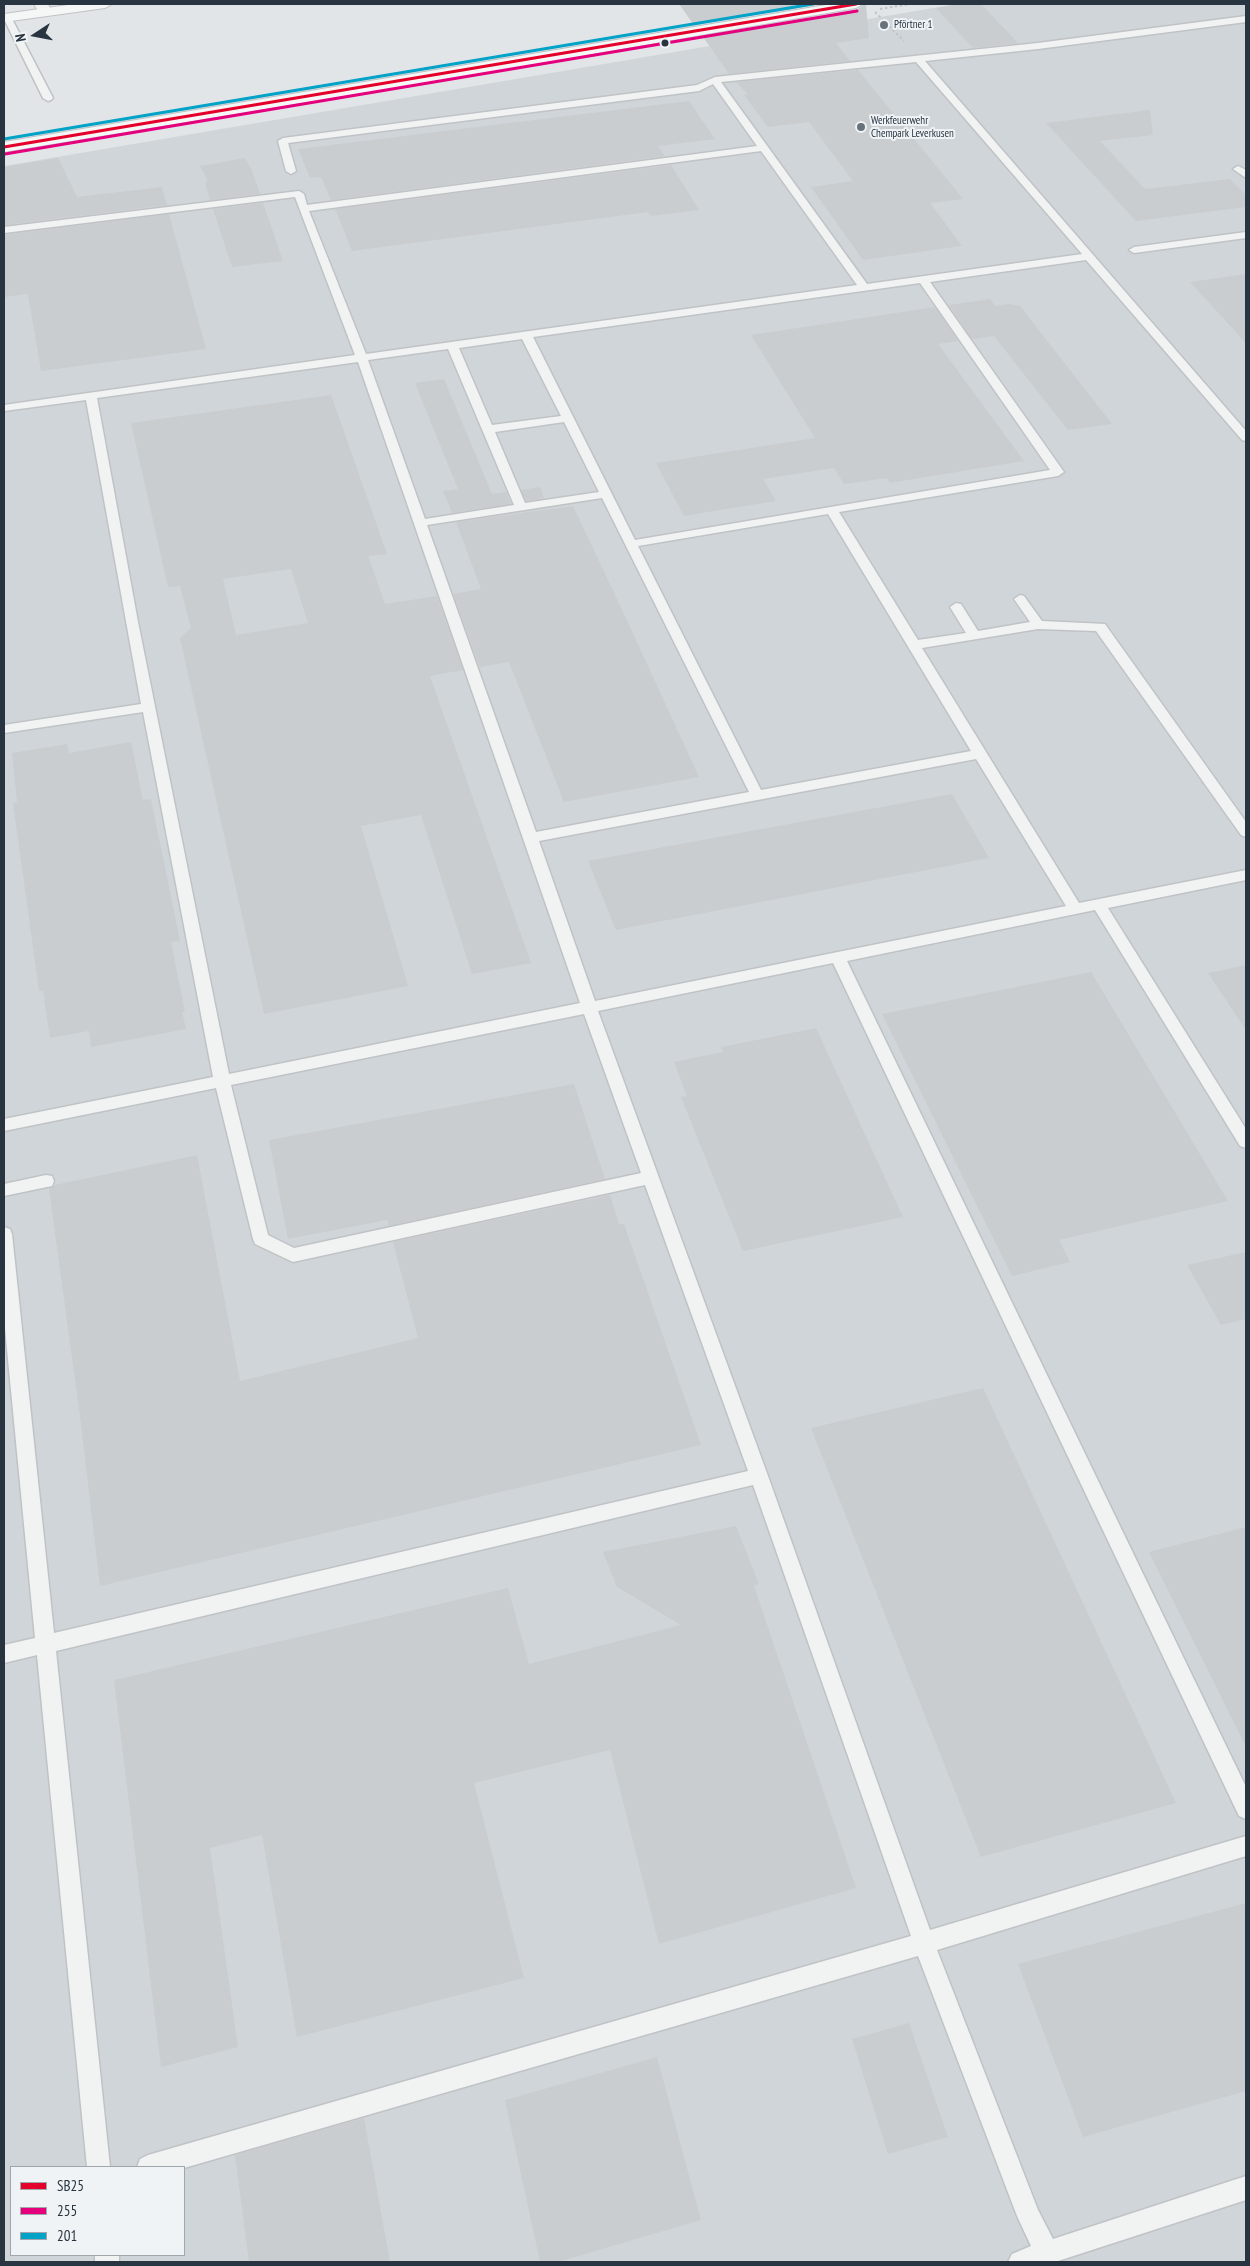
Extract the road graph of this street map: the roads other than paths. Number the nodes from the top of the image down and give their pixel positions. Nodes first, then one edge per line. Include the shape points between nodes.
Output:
1 (105, 4) edge
2 (813, 4) edge
3 (856, 4) edge
4 (830, 6) edge
5 (43, 8) edge
6 (6, 18) edge
7 (1246, 19) edge
8 (919, 59) junction
9 (715, 80) junction
10 (48, 98) dead end
11 (4, 136) edge
12 (4, 147) edge
13 (764, 148) junction
14 (291, 171) dead end
15 (299, 196) junction
16 (4, 230) edge
17 (1246, 235) edge
18 (1134, 250) dead end
19 (1090, 256) junction
20 (922, 278) junction
21 (863, 286) junction
22 (526, 335) junction
23 (452, 345) junction
24 (362, 358) junction
25 (91, 396) junction
26 (4, 408) edge
27 (568, 418) junction
28 (488, 429) junction
29 (1246, 438) edge
30 (606, 494) junction
31 (521, 507) junction
32 (832, 510) junction
33 (420, 523) junction
34 (631, 544) junction
35 (1020, 599) dead end
36 (956, 608) dead end
37 (1038, 625) junction
38 (974, 635) junction
39 (914, 644) junction
40 (149, 707) junction
41 (4, 729) edge
42 (980, 754) junction
43 (757, 796) junction
44 (1246, 832) edge
45 (531, 838) junction
46 (1246, 875) edge
47 (1099, 905) junction
48 (1076, 910) junction
49 (838, 957) junction
50 (589, 1006) junction
51 (222, 1081) junction
52 (4, 1125) edge
53 (1246, 1142) edge
54 (651, 1177) junction
55 (46, 1181) dead end
56 (4, 1190) edge
57 (4, 1234) edge
58 (759, 1476) junction
59 (45, 1643) junction
60 (4, 1654) edge
61 (1246, 1810) edge
62 (1246, 1846) edge
63 (924, 1943) junction
64 (98, 2166) edge
65 (151, 2166) edge
66 (1246, 2188) edge
67 (1047, 2253) junction
68 (1020, 2262) edge

1 - 5 main road
2 - 11 main road
3 - 4 main road
4 - 12 main road via 490,67
5 - 6 main road
6 - 10 lane
7 - 8 lane
8 - 9 lane
8 - 19 lane
9 - 13 lane
9 - 14 lane via 699,88 283,141
13 - 15 lane
13 - 21 lane
15 - 16 lane
15 - 24 lane
17 - 18 lane
19 - 20 lane
19 - 29 lane
20 - 21 lane
20 - 32 lane via 1058,472
21 - 22 lane
22 - 23 lane
22 - 27 lane
23 - 24 lane
23 - 28 lane
24 - 25 lane
24 - 33 lane
25 - 26 lane
25 - 40 lane
27 - 28 lane
27 - 30 lane
28 - 31 lane
30 - 31 lane
30 - 34 lane
31 - 33 lane
32 - 34 lane
32 - 39 lane
33 - 45 lane
34 - 43 lane
35 - 37 lane
36 - 38 lane
37 - 38 lane
37 - 44 lane via 1100,627
38 - 39 lane
39 - 42 lane
40 - 41 lane
40 - 51 lane
42 - 43 lane
42 - 48 lane
43 - 45 lane
45 - 50 lane
46 - 47 lane
47 - 48 lane
47 - 53 lane
48 - 49 lane
49 - 50 lane
49 - 61 lane
50 - 51 lane
50 - 54 lane
51 - 52 lane
51 - 54 lane via 261,1239 294,1255
54 - 58 lane
55 - 56 lane
57 - 59 lane
58 - 59 lane
58 - 63 lane
59 - 60 lane
59 - 64 lane
62 - 63 lane
63 - 65 lane
63 - 67 lane via 1029,2216
66 - 67 lane
67 - 68 lane

